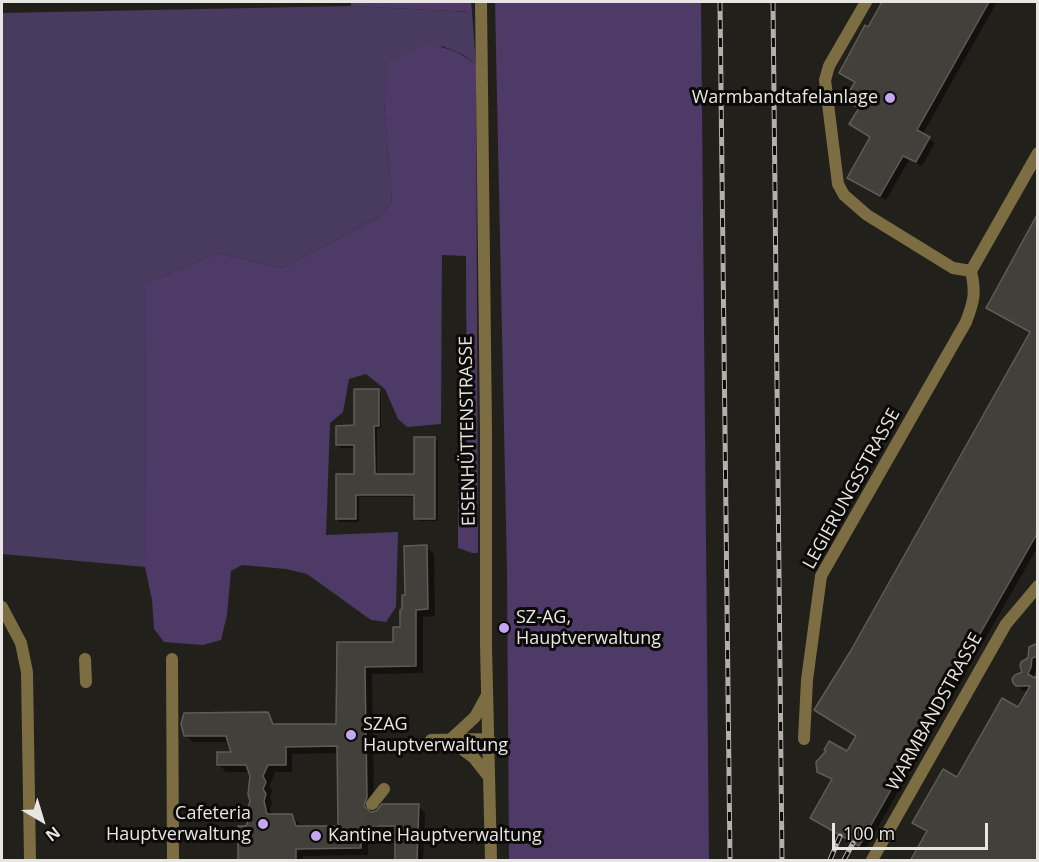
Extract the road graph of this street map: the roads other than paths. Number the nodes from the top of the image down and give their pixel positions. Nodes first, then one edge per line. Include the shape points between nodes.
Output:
1 (481, 2) edge
2 (866, 2) edge
3 (1038, 153) edge
4 (971, 271) junction
5 (1038, 586) edge
6 (2, 608) edge
7 (85, 659) dead end
8 (172, 659) dead end
9 (86, 682) dead end
10 (487, 693) junction
11 (489, 739) junction
12 (804, 739) dead end
13 (431, 740) dead end
14 (450, 740) junction
15 (489, 777) junction
16 (384, 789) dead end
17 (372, 804) tunnel mouth
18 (30, 861) edge
19 (173, 861) edge
20 (490, 861) edge
21 (872, 861) edge

1 - 10 street, EISENHÜTTENSTRASSE
2 - 4 street via 825,80 838,183 844,195 867,214 952,268
3 - 4 street
4 - 12 street, LEGIERUNGSSTRASSE via 975,290 966,322 821,576 807,680
5 - 21 street, WARMBANDSTRASSE via 1006,624
6 - 18 street via 21,643 27,672
7 - 9 street
8 - 19 street
10 - 11 street, EISENHÜTTENSTRASSE
10 - 14 street via 475,717
11 - 14 street
11 - 15 street, EISENHÜTTENSTRASSE
13 - 14 street
14 - 15 street via 474,758
15 - 20 street, EISENHÜTTENSTRASSE
16 - 17 street

